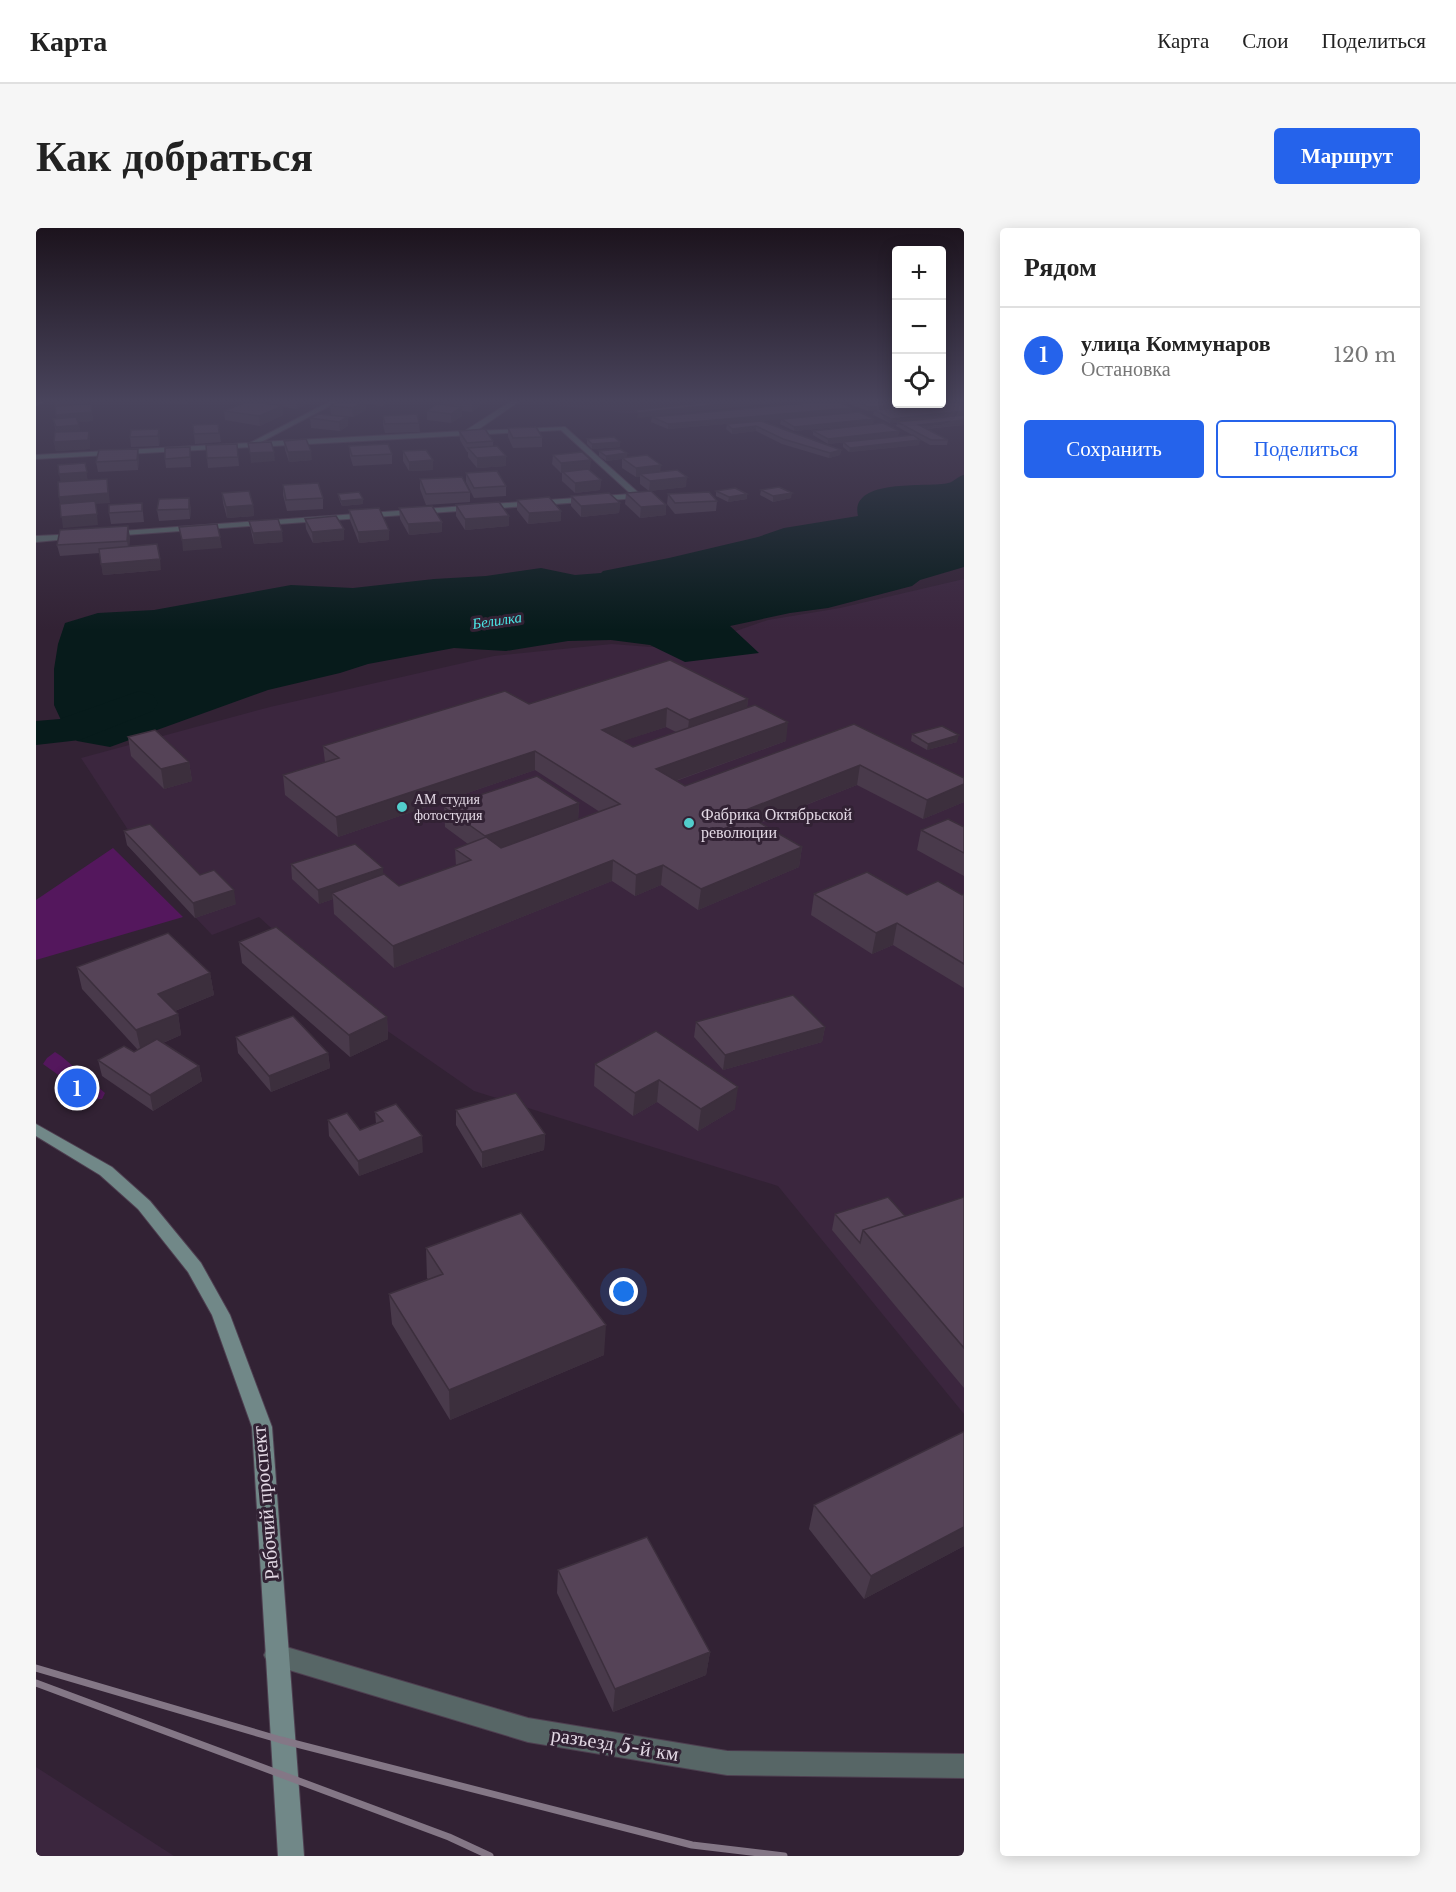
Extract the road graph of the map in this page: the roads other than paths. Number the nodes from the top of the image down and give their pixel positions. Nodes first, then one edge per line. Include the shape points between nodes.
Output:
1 (618, 478) edge
2 (107, 534) edge
3 (83, 536) edge
4 (36, 539) edge
5 (36, 1129) edge
6 (276, 1655) junction
7 (964, 1766) edge
8 (291, 1856) edge

1 - 2 street via 638,496
3 - 4 street
5 - 6 street, Рабочий проспект via 106,1171 144,1205 195,1268 221,1315 261,1427
6 - 7 street, разъезд 5-й км via 528,1730 715,1761
6 - 8 street, Рабочий проспект

